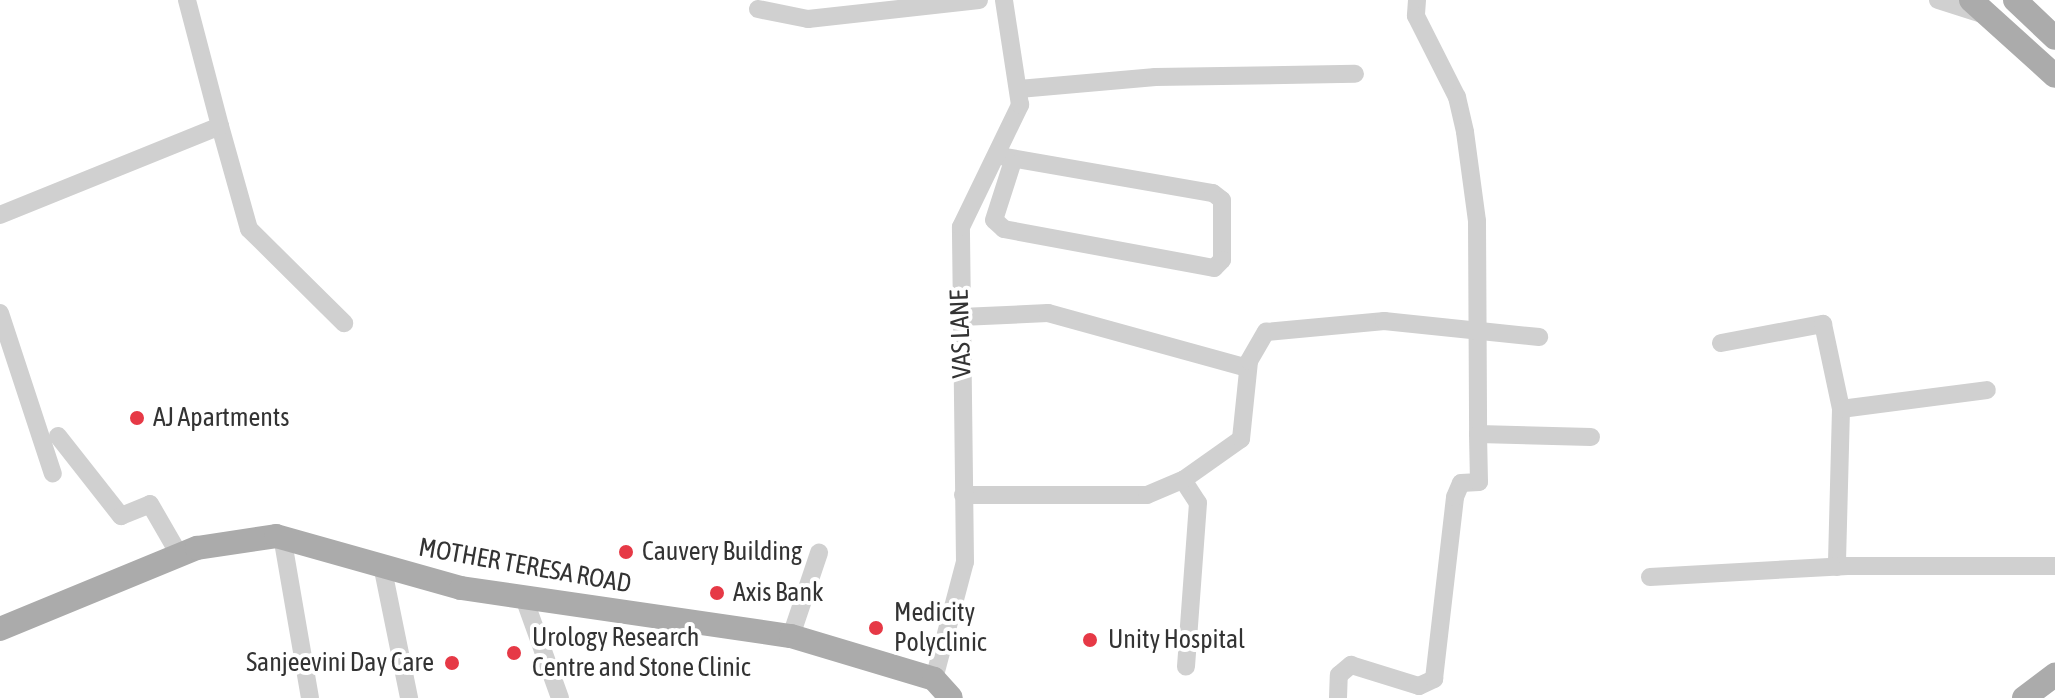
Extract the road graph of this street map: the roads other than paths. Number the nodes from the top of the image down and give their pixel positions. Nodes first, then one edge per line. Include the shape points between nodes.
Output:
1 (187, 0) edge
2 (979, 0) edge
3 (1004, 0) edge
4 (1417, 0) edge
5 (1938, 0) edge
6 (1971, 0) edge
7 (2015, 0) edge
8 (758, 9) dead end
9 (1993, 17) junction
10 (2055, 39) edge
11 (1355, 74) dead end
12 (2055, 76) edge
13 (1019, 89) junction
14 (220, 126) junction
15 (1006, 160) junction
16 (0, 215) edge
17 (0, 313) edge
18 (961, 317) junction
19 (344, 323) dead end
20 (1477, 335) junction
21 (1539, 337) dead end
22 (1721, 343) dead end
23 (1248, 368) junction
24 (1987, 390) dead end
25 (1841, 409) junction
26 (1478, 434) junction
27 (58, 436) dead end
28 (1591, 437) dead end
29 (53, 474) dead end
30 (1183, 480) junction
31 (963, 495) junction
32 (282, 536) junction
33 (819, 553) dead end
34 (180, 556) junction
35 (382, 565) junction
36 (2055, 566) edge
37 (1837, 567) junction
38 (1650, 577) dead end
39 (524, 598) junction
40 (0, 629) edge
41 (791, 636) junction
42 (1186, 667) dead end
43 (2055, 675) edge
44 (934, 679) junction
45 (310, 698) edge
46 (409, 698) edge
47 (560, 698) edge
48 (951, 698) edge
49 (1338, 698) edge
50 (2024, 698) edge

1 - 14 street
2 - 8 street via 808,19
3 - 13 street, VAS LANE
4 - 20 street via 1416,16 1457,97 1465,132 1477,221
5 - 9 street
6 - 9 main road
7 - 10 main road
9 - 12 main road
11 - 13 street via 1155,77
13 - 15 street, VAS LANE
14 - 16 street
14 - 19 street via 249,229
15 - 15 street via 1213,193 1222,200 1222,260 1214,268 1004,229 994,220
15 - 18 street, VAS LANE via 961,227
17 - 29 street
18 - 23 street via 1048,313
18 - 31 street, VAS LANE
20 - 21 street
20 - 23 street via 1384,321 1266,332 1253,346
20 - 26 street
22 - 25 street via 1823,324
23 - 30 street via 1241,439
24 - 25 street
25 - 37 street
26 - 28 street
26 - 49 street via 1479,482 1461,483 1455,497 1434,679 1419,686 1351,665 1339,675
27 - 34 street via 121,516 150,504
30 - 31 street via 1147,495
30 - 42 street via 1198,503
31 - 44 street, VAS LANE via 965,562
32 - 34 main road, MOTHER TERESA ROAD via 239,539
32 - 35 main road, MOTHER TERESA ROAD
32 - 45 street
33 - 41 street
34 - 40 main road, MOTHER TERESA ROAD
35 - 39 main road, MOTHER TERESA ROAD
35 - 46 street
36 - 37 street
37 - 38 street
39 - 41 main road, MOTHER TERESA ROAD
39 - 47 street
41 - 44 main road, MOTHER TERESA ROAD
43 - 50 main road
44 - 48 main road

